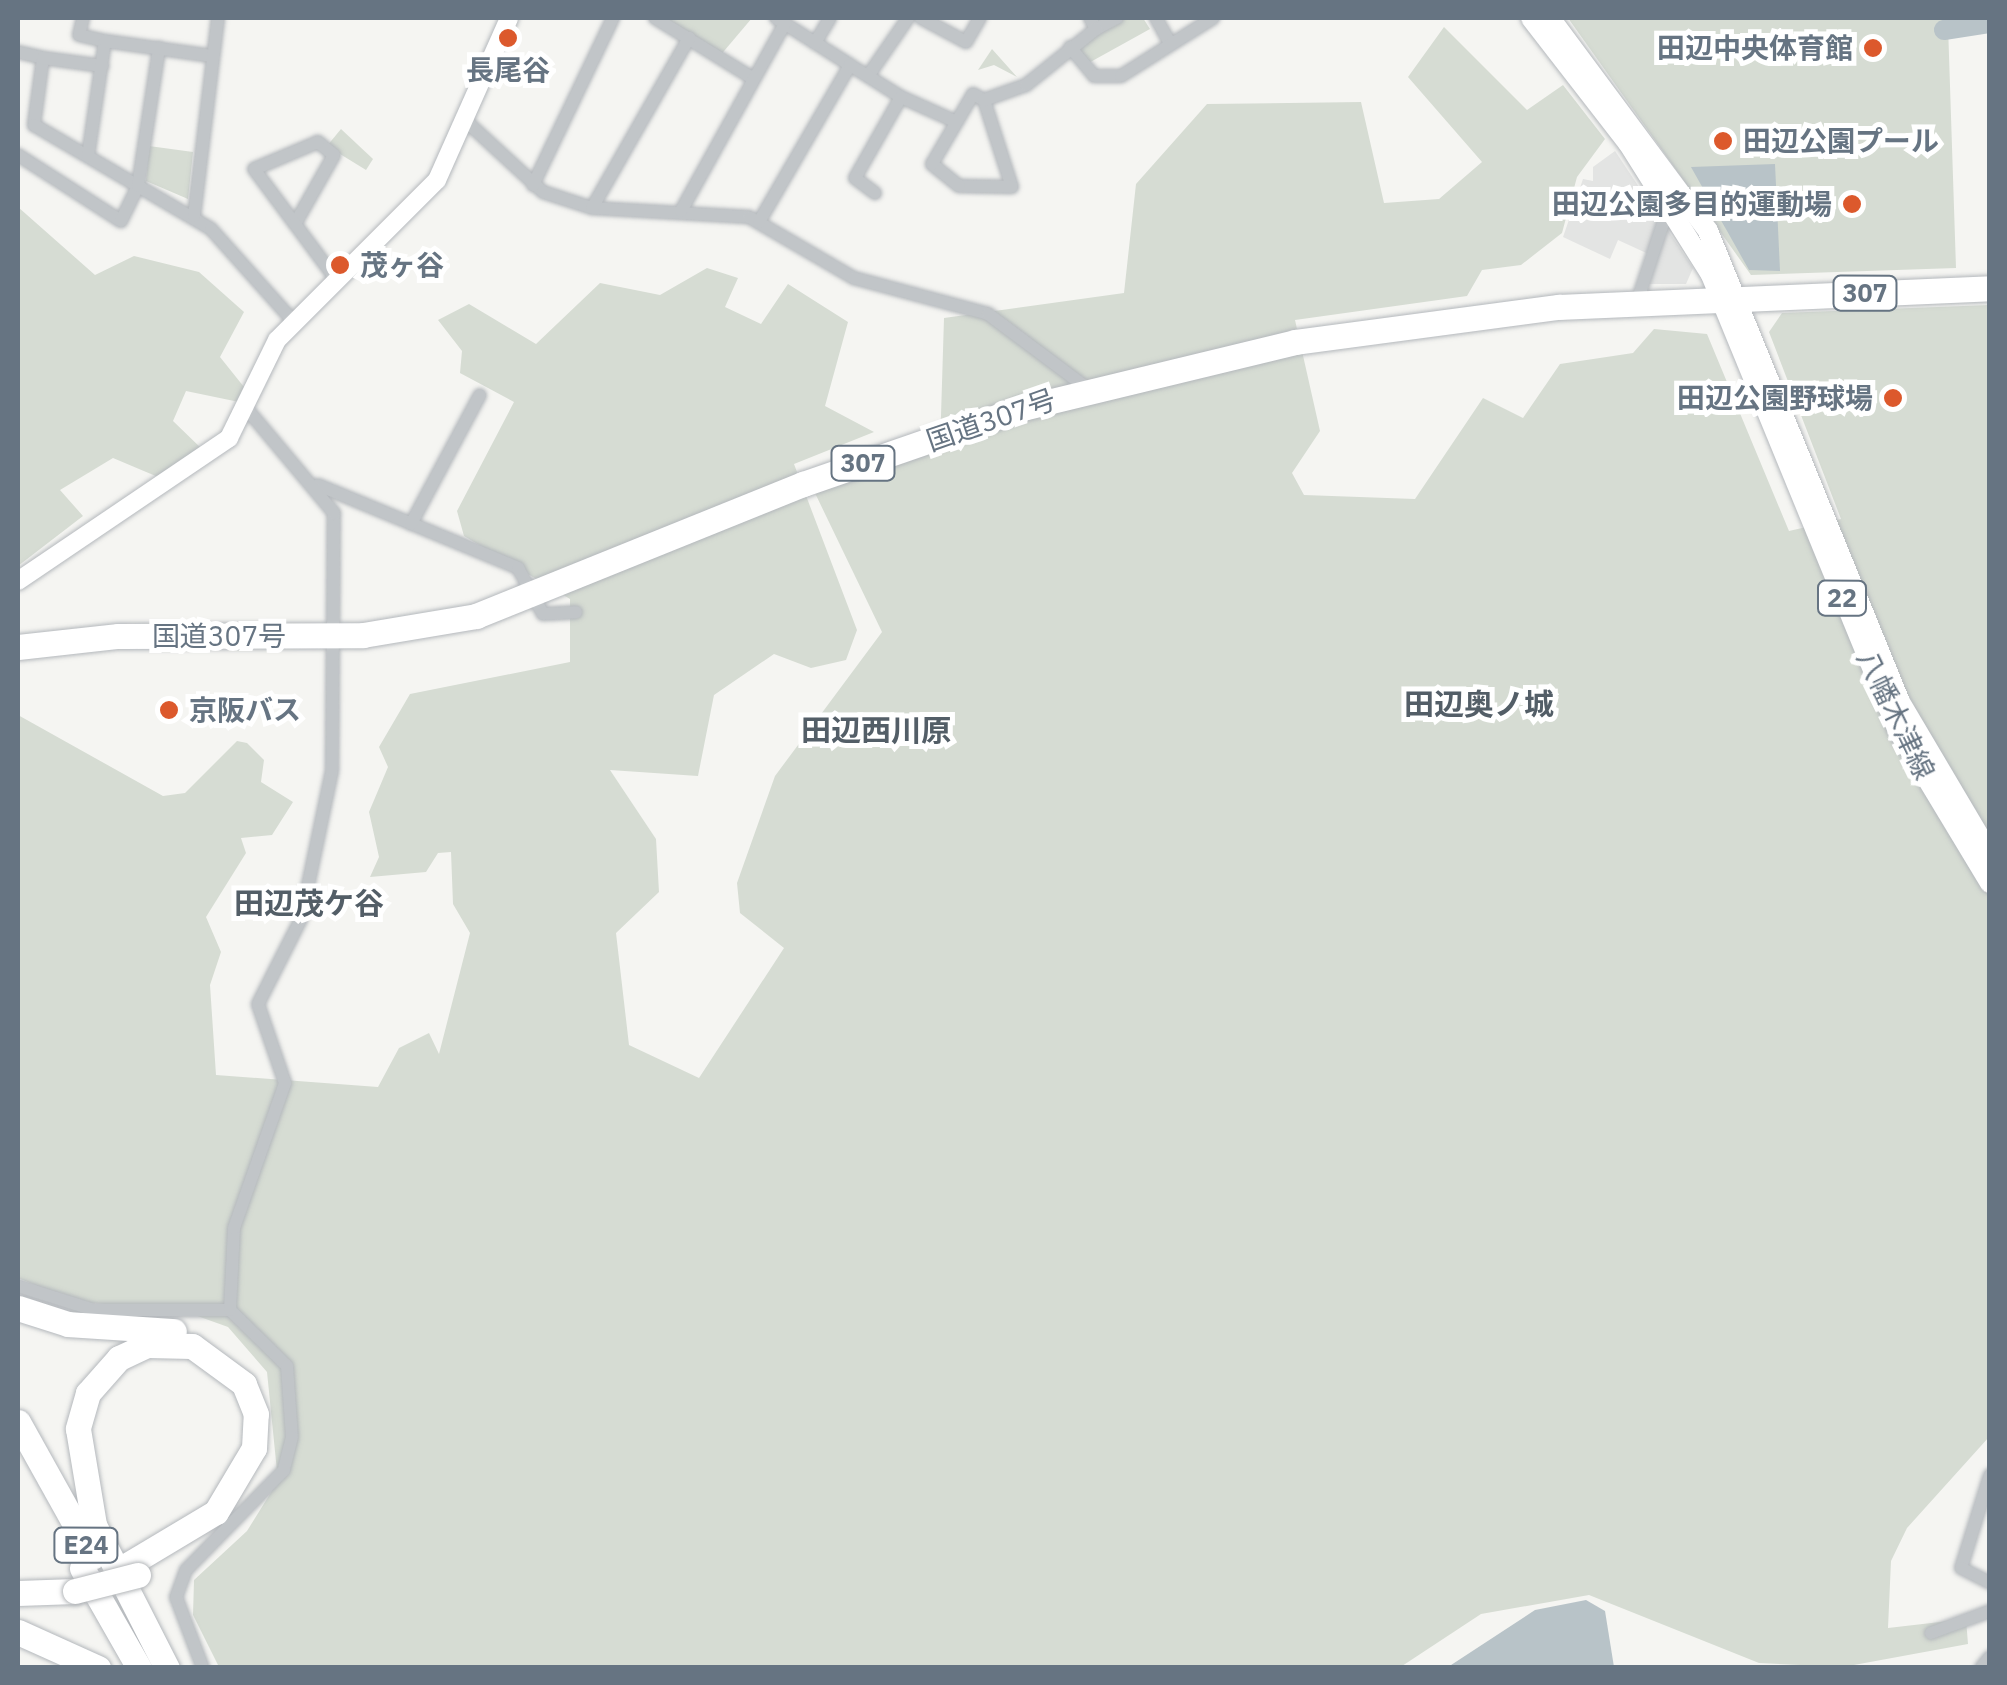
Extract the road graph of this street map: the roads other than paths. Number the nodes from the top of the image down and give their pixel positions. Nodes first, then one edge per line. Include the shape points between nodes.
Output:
1 (82, 18) edge
2 (218, 18) edge
3 (509, 18) edge
4 (613, 18) edge
5 (655, 18) edge
6 (830, 18) edge
7 (908, 18) edge
8 (921, 18) edge
9 (980, 18) edge
10 (1118, 18) edge
11 (1156, 18) edge
12 (1213, 18) edge
13 (1531, 18) edge
14 (1550, 18) edge
15 (781, 20) edge
16 (1093, 23) edge
17 (689, 38) junction
18 (106, 41) junction
19 (1169, 41) junction
20 (815, 43) junction
21 (1070, 47) junction
22 (158, 48) junction
23 (18, 52) edge
24 (212, 56) junction
25 (43, 58) junction
26 (850, 65) junction
27 (102, 66) junction
28 (868, 76) junction
29 (754, 79) junction
30 (901, 97) junction
31 (984, 100) junction
32 (466, 121) junction
33 (957, 122) junction
34 (18, 155) edge
35 (88, 156) junction
36 (533, 184) junction
37 (138, 186) junction
38 (875, 192) dead end
39 (1670, 202) junction
40 (592, 208) junction
41 (680, 211) junction
42 (194, 216) junction
43 (759, 222) junction
44 (295, 224) junction
45 (338, 282) junction
46 (1990, 288) edge
47 (1731, 300) junction
48 (1637, 302) junction
49 (293, 321) junction
50 (1086, 388) junction
51 (480, 395) dead end
52 (247, 409) junction
53 (318, 485) junction
54 (411, 524) junction
55 (18, 581) edge
56 (532, 598) junction
57 (576, 612) dead end
58 (330, 637) junction
59 (18, 646) edge
60 (1990, 854) edge
61 (1990, 883) edge
62 (18, 1286) edge
63 (18, 1308) edge
64 (230, 1310) junction
65 (18, 1422) edge
66 (18, 1457) edge
67 (1990, 1476) edge
68 (133, 1570) junction
69 (18, 1582) edge
70 (1990, 1582) edge
71 (73, 1585) junction
72 (18, 1593) edge
73 (1990, 1612) edge
74 (18, 1632) edge
75 (1931, 1633) dead end
76 (1990, 1657) edge
77 (98, 1668) edge
78 (139, 1668) edge
79 (157, 1668) edge
80 (168, 1668) edge
81 (203, 1668) edge
82 (1981, 1668) edge

1 - 18 street via 79,36
2 - 24 street
3 - 32 street
4 - 36 street
5 - 17 street
6 - 20 street
7 - 28 street
8 - 9 street via 966,42
10 - 16 street
11 - 19 street
12 - 19 street
13 - 39 main road, 八幡木津線 / 22
14 - 47 main road, 八幡木津線 / 22 via 1689,200
15 - 20 street
15 - 29 street
16 - 21 street
17 - 29 street
17 - 40 street
18 - 22 street
18 - 27 street
19 - 21 street via 1121,76 1094,76
20 - 26 street
21 - 31 street via 1026,84
22 - 24 street
22 - 37 street
23 - 25 street
24 - 42 street
25 - 27 street
25 - 35 street via 34,125
26 - 28 street
26 - 43 street
27 - 35 street
28 - 30 street
29 - 41 street
30 - 33 street
30 - 38 street via 855,178
31 - 33 street via 973,94
31 - 33 street via 1012,187 959,186 932,164
32 - 36 street
32 - 45 street via 437,180
34 - 37 street via 121,221
35 - 37 street
36 - 40 street
37 - 42 street
39 - 47 main road, 八幡木津線 / 22
39 - 48 street
40 - 41 street
41 - 43 street
42 - 49 street
43 - 50 street via 842,273 988,314
44 - 44 street via 254,169 318,142 334,155
44 - 45 street
45 - 49 street
46 - 47 highway, 国道307号 / 307
47 - 48 highway, 国道307号 / 307
47 - 60 main road, 八幡木津線 / 22 via 1900,702
47 - 61 main road, 八幡木津線 / 22 via 1897,729
48 - 50 highway, 国道307号 / 307 via 1388,326
49 - 52 street
50 - 56 highway, 国道307号 / 307 via 803,484
51 - 54 street
52 - 53 street
52 - 55 street via 195,466 72,537
53 - 54 street
53 - 58 street via 334,512
54 - 56 street via 518,568
56 - 57 street via 543,614
56 - 58 highway, 国道307号 / 307 via 416,629
58 - 59 highway, 国道307号 / 307 via 118,636
58 - 64 street via 328,806 301,920 258,1004 284,1083 234,1228
62 - 64 street via 94,1310
63 - 68 highway via 68,1324 195,1333 234,1355 259,1389 268,1434 252,1486 208,1534
64 - 81 street via 287,1366 292,1437 284,1470 260,1502 186,1570 176,1597 181,1630
65 - 79 highway, E24
66 - 78 highway, E24
67 - 70 street via 1962,1568
68 - 71 highway
68 - 80 highway via 216,1512 254,1448 256,1414 244,1384 192,1346 148,1346 120,1358 88,1393 78,1430 94,1525
69 - 71 highway
71 - 72 highway
73 - 75 street
74 - 77 highway
76 - 82 street

